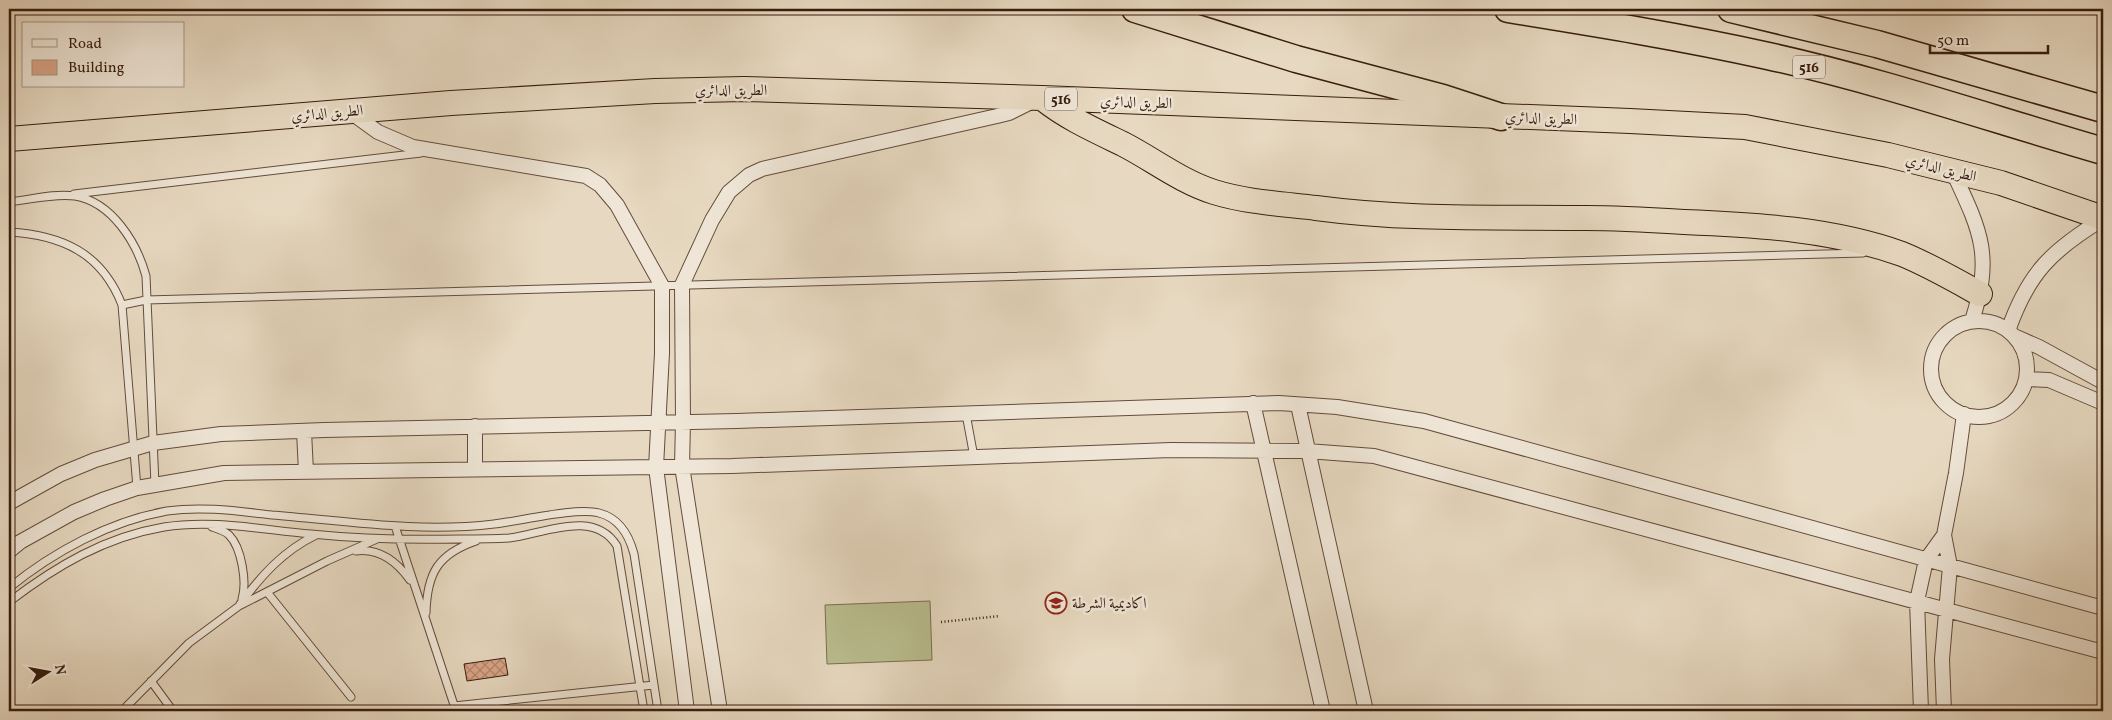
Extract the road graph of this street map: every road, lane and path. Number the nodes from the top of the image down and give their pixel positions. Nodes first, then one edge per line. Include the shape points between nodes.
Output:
1 (1135, 9) edge
2 (1508, 9) edge
3 (1731, 9) edge
4 (1040, 98) junction
5 (2103, 109) edge
6 (349, 111) junction
7 (1501, 117) junction
8 (9, 139) edge
9 (436, 151) junction
10 (2103, 151) edge
11 (1953, 172) junction
12 (59, 196) junction
13 (9, 202) edge
14 (2103, 218) edge
15 (9, 232) edge
16 (1893, 252) junction
17 (682, 285) junction
18 (662, 286) junction
19 (1980, 294) junction
20 (146, 300) junction
21 (122, 305) junction
22 (1972, 321) junction
23 (2011, 334) junction
24 (2026, 379) junction
25 (2103, 382) edge
26 (1253, 403) junction
27 (2103, 403) edge
28 (1298, 405) junction
29 (966, 414) junction
30 (1964, 414) junction
31 (660, 422) junction
32 (683, 422) junction
33 (475, 426) junction
34 (304, 431) junction
35 (153, 443) junction
36 (134, 448) junction
37 (1262, 450) junction
38 (1307, 451) junction
39 (974, 457) junction
40 (682, 466) junction
41 (656, 467) junction
42 (475, 469) junction
43 (306, 472) junction
44 (155, 485) junction
45 (137, 488) junction
46 (9, 502) edge
47 (206, 524) junction
48 (395, 526) junction
49 (316, 535) junction
50 (1944, 535) junction
51 (379, 538) junction
52 (399, 539) junction
53 (481, 539) junction
54 (9, 551) edge
55 (349, 552) junction
56 (1926, 560) junction
57 (1950, 566) junction
58 (415, 586) junction
59 (9, 588) edge
60 (267, 592) junction
61 (1917, 601) junction
62 (9, 602) edge
63 (239, 606) junction
64 (2103, 608) edge
65 (1946, 609) junction
66 (1000, 616) dead end
67 (426, 620) junction
68 (942, 622) dead end
69 (2103, 652) edge
70 (151, 681) junction
71 (654, 685) junction
72 (640, 686) junction
73 (351, 697) dead end
74 (455, 709) edge
75 (122, 711) edge
76 (174, 711) edge
77 (644, 711) edge
78 (658, 711) edge
79 (688, 711) edge
80 (720, 711) edge
81 (1323, 711) edge
82 (1366, 711) edge
83 (1922, 711) edge
84 (1944, 711) edge

1 - 7 highway, 516
2 - 10 highway, 516 via 1770,56 1940,101
3 - 5 highway via 1877,44
4 - 6 highway, الطريق الدائري / 516 via 724,90 568,95
4 - 7 highway, الطريق الدائري / 516
4 - 16 highway via 1072,120 1123,144 1176,177 1236,198 1363,214 1418,217 1716,223 1809,231 1860,241
4 - 17 street via 997,116 762,169 749,175 729,192 712,220
6 - 8 highway, الطريق الدائري / 516
6 - 9 street via 395,140
7 - 11 highway, الطريق الدائري / 516 via 1745,127 1888,155
9 - 12 lane
9 - 18 street via 586,176 600,185 617,205
11 - 14 highway, الطريق الدائري / 516 via 2019,189
11 - 19 street via 1979,231 1983,262
12 - 13 lane
12 - 20 lane via 88,200 126,231 142,260
14 - 23 street via 2054,252 2039,270 2023,295
15 - 21 lane via 48,237 82,253 108,276
16 - 17 lane
16 - 19 highway via 1936,269
17 - 18 lane
17 - 32 street
18 - 20 lane
18 - 31 street
19 - 22 street
20 - 21 lane
20 - 35 lane
21 - 36 lane
22 - 23 street via 1997,324
22 - 30 street via 1951,329 1937,345 1930,366 1934,388 1946,406
23 - 24 street via 2022,349 2027,364
23 - 25 street
24 - 27 street via 2049,380
24 - 30 street via 2021,394 2010,407 1997,415 1981,418
26 - 28 street
26 - 29 street
26 - 37 street
28 - 38 street
28 - 56 street via 1337,407 1424,421
29 - 32 street
29 - 39 lane
30 - 50 street
31 - 32 street
31 - 33 street
31 - 41 street
32 - 40 street
33 - 34 street
33 - 42 street
34 - 35 street via 221,434
34 - 43 street
35 - 36 street
35 - 44 lane
36 - 45 lane
36 - 46 street via 61,474
37 - 38 street
37 - 39 street
37 - 81 street
38 - 61 street via 1374,456
38 - 82 street
39 - 40 street
40 - 41 street
40 - 80 street
41 - 42 street
41 - 79 street
42 - 43 street
43 - 44 street via 224,473
44 - 45 street
45 - 54 street via 74,512
47 - 49 lane
47 - 62 lane via 164,527 114,540 64,563
47 - 63 lane via 229,535 238,551 244,583
48 - 52 lane
48 - 59 lane via 212,509 166,512 91,536
48 - 71 lane via 474,526 578,512 601,514 612,519 625,531 634,554
49 - 51 lane
49 - 63 lane via 284,554
50 - 56 street
50 - 57 street
51 - 52 lane
51 - 55 lane
52 - 53 lane
52 - 58 lane
53 - 67 lane via 449,553 439,562 428,590
53 - 72 lane via 577,526 594,527 606,533 617,546 620,558
55 - 58 lane via 365,550 384,556 396,564
55 - 60 lane
56 - 57 street
56 - 61 street
57 - 64 street
57 - 65 street
58 - 67 lane
60 - 63 lane
60 - 73 lane
61 - 65 street
61 - 83 street
63 - 70 lane via 189,644
65 - 69 street
65 - 84 street via 1942,659
66 - 68 path
67 - 74 lane
70 - 75 lane
70 - 76 lane
71 - 72 lane
71 - 78 lane
72 - 74 lane
72 - 77 lane

